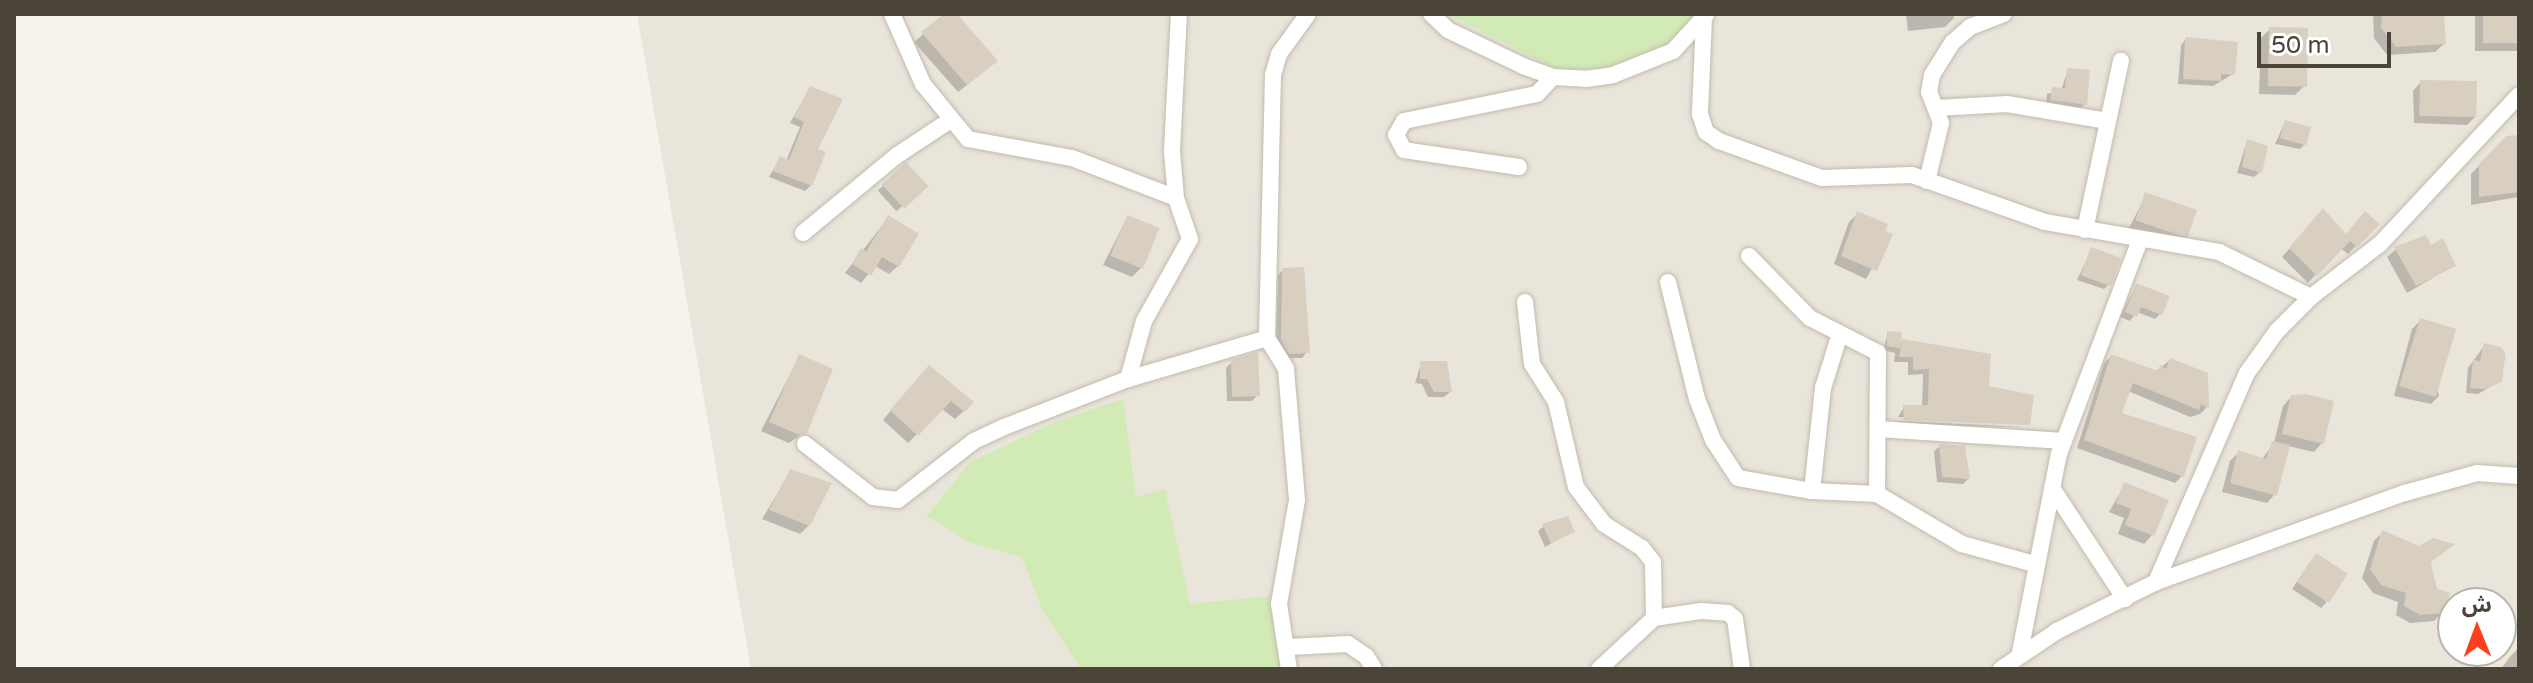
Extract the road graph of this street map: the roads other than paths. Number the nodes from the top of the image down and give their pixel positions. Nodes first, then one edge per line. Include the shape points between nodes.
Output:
1 (892, 14) edge
2 (1179, 14) edge
3 (1308, 14) edge
4 (1431, 14) edge
5 (2004, 14) edge
6 (1706, 16) edge
7 (2121, 61) dead end
8 (1553, 77) junction
9 (2517, 99) edge
10 (1937, 108) junction
11 (949, 121) junction
12 (2108, 121) junction
13 (1519, 167) dead end
14 (1927, 181) junction
15 (1176, 198) junction
16 (2085, 230) junction
17 (803, 233) dead end
18 (2140, 240) junction
19 (1749, 256) dead end
20 (1668, 282) dead end
21 (2311, 297) junction
22 (1525, 302) dead end
23 (1839, 337) junction
24 (1267, 338) junction
25 (1128, 379) junction
26 (1878, 429) junction
27 (2064, 441) junction
28 (805, 444) dead end
29 (2519, 476) edge
30 (2052, 488) junction
31 (1812, 491) junction
32 (1877, 494) junction
33 (2034, 564) junction
34 (2156, 582) junction
35 (2125, 599) junction
36 (1654, 618) junction
37 (1288, 647) junction
38 (2020, 652) junction
39 (1289, 669) edge
40 (1374, 669) edge
41 (1599, 669) edge
42 (1742, 669) edge
43 (2001, 669) edge

1 - 11 street via 916,71
2 - 15 street via 1172,151
3 - 24 street via 1279,54 1273,75
4 - 8 street via 1448,30
5 - 10 street via 1970,27 1953,42 1929,82
6 - 8 street via 1673,51 1647,62 1603,77
6 - 14 street via 1700,114 1706,132 1822,178 1900,174
7 - 12 street
8 - 13 street via 1537,94 1404,121 1396,135 1404,150
9 - 21 street via 2391,233
10 - 12 street via 2007,104
10 - 14 street via 1941,123
11 - 15 street via 974,141 1072,158
11 - 17 street via 896,156
12 - 16 street
14 - 16 street
15 - 25 street via 1189,245 1144,321
16 - 18 street
18 - 21 street via 2219,252
18 - 27 street
19 - 23 street via 1788,302
20 - 31 street via 1697,399 1731,472 1744,480
21 - 34 street via 2277,331 2247,373
22 - 36 street via 1532,364 1556,402 1576,487 1604,524 1642,548 1653,562
23 - 26 street via 1878,353
23 - 31 street via 1823,388
24 - 25 street
24 - 37 street via 1286,369 1296,485 1279,604
25 - 28 street via 974,441 898,500 873,497
26 - 27 street
26 - 32 street
27 - 30 street
29 - 34 street via 2477,473 2405,493
30 - 33 street
30 - 35 street
31 - 32 street
32 - 33 street via 1962,544
33 - 38 street
34 - 35 street
35 - 38 street
36 - 41 street
36 - 42 street via 1728,613 1738,627
37 - 39 street
37 - 40 street via 1348,644
38 - 43 street

